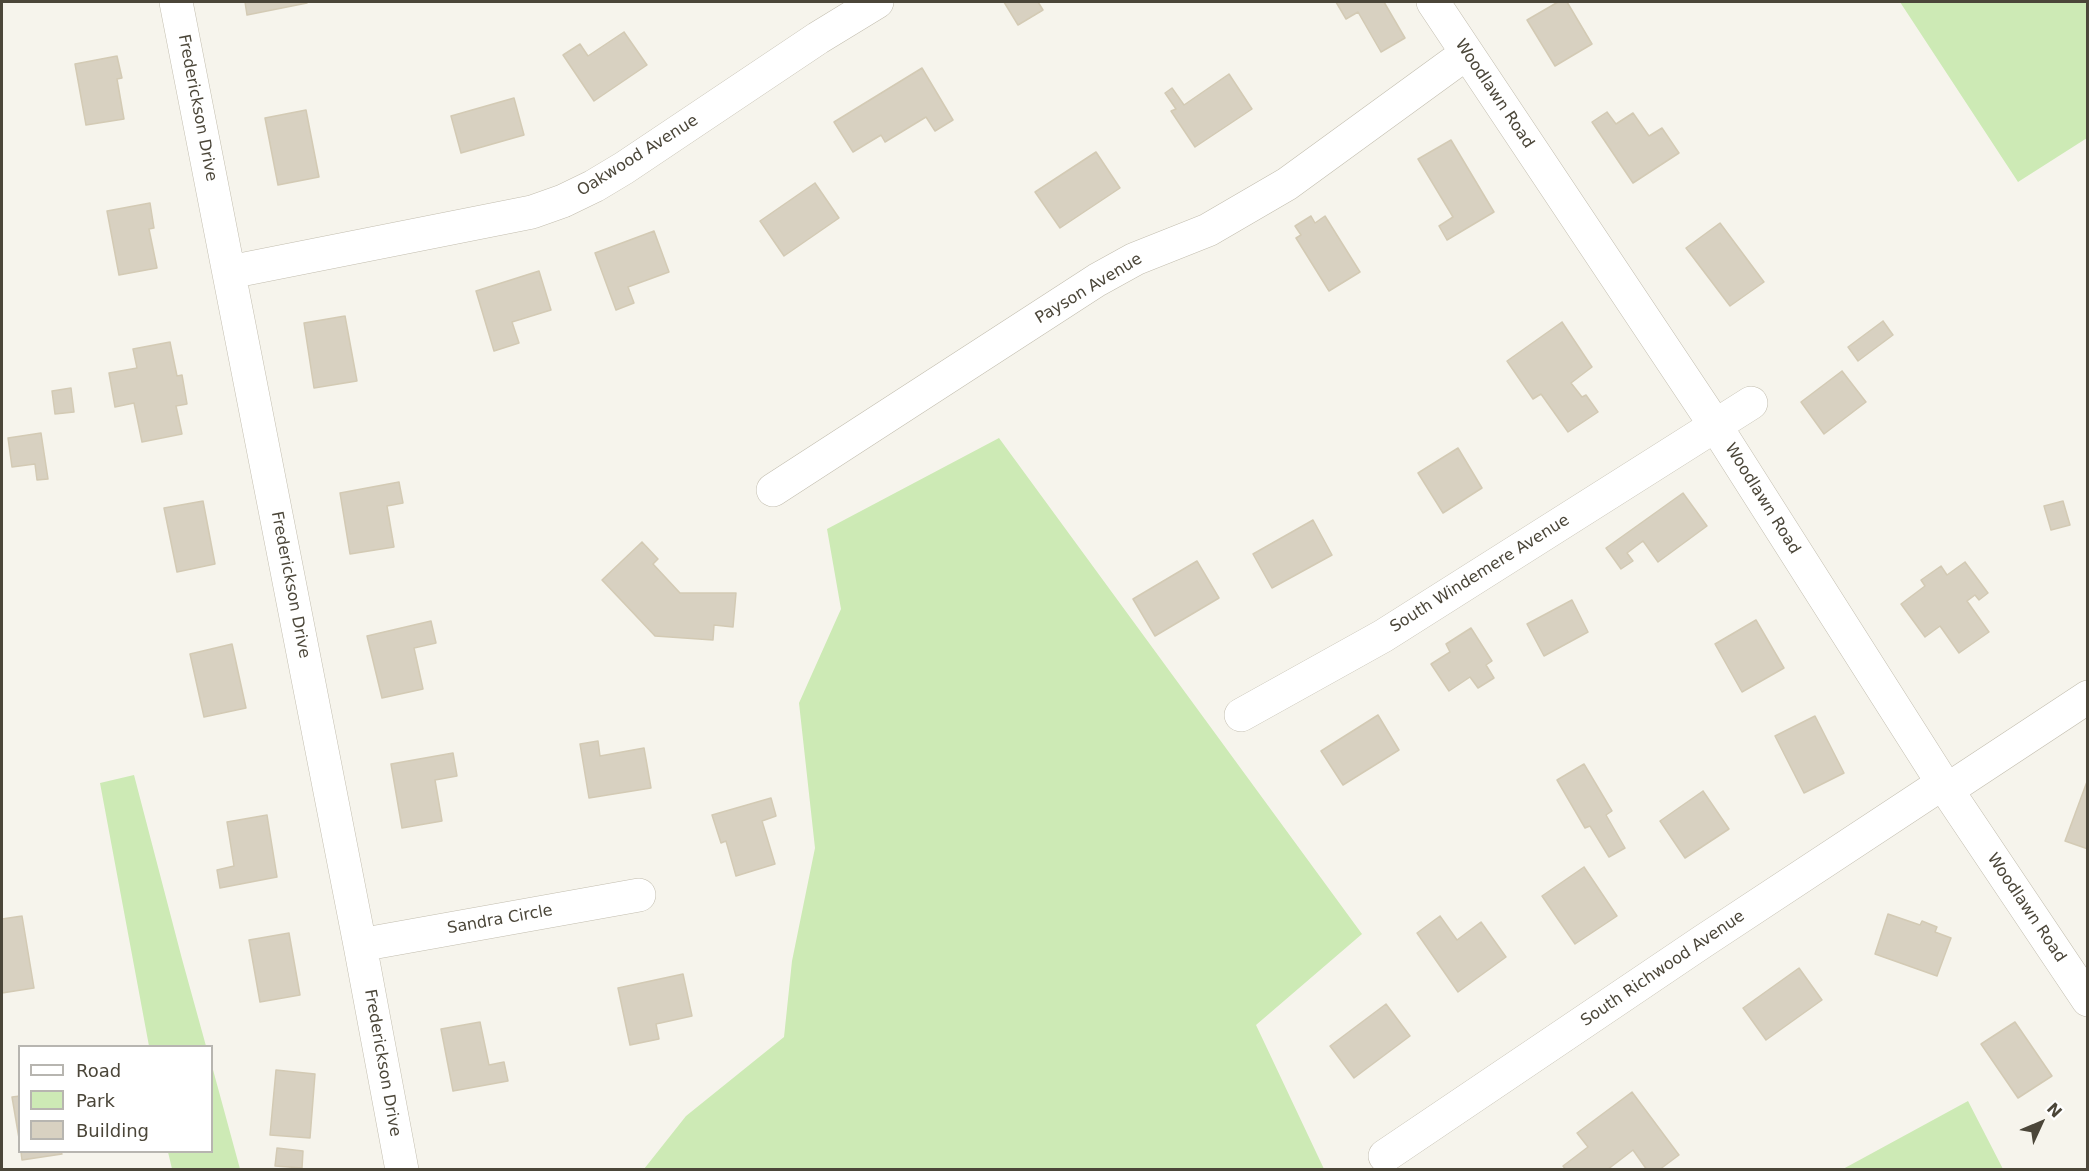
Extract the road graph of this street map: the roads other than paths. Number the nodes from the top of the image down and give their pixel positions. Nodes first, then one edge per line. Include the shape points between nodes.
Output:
1 (176, 2) edge
2 (877, 2) edge
3 (1433, 2) edge
4 (1467, 53) junction
5 (230, 272) junction
6 (1751, 403) dead end
7 (1715, 425) junction
8 (773, 490) dead end
9 (2088, 697) edge
10 (1241, 716) dead end
11 (1945, 787) junction
12 (639, 895) dead end
13 (360, 945) junction
14 (2088, 1000) edge
15 (1385, 1156) dead end
16 (402, 1170) edge

1 - 5 street, Frederickson Drive
2 - 5 street, Oakwood Avenue via 624,168 563,201 532,212
3 - 4 street, Woodlawn Road
4 - 7 street, Woodlawn Road
4 - 8 street, Payson Avenue via 1287,184 1208,230 1135,259 1097,280
5 - 13 street, Frederickson Drive
6 - 7 street, South Windemere Avenue
7 - 10 street, South Windemere Avenue via 1383,636
7 - 11 street, Woodlawn Road
9 - 11 street, South Richwood Avenue
11 - 14 street, Woodlawn Road
11 - 15 street, South Richwood Avenue via 1702,942
12 - 13 street, Sandra Circle
13 - 16 street, Frederickson Drive

